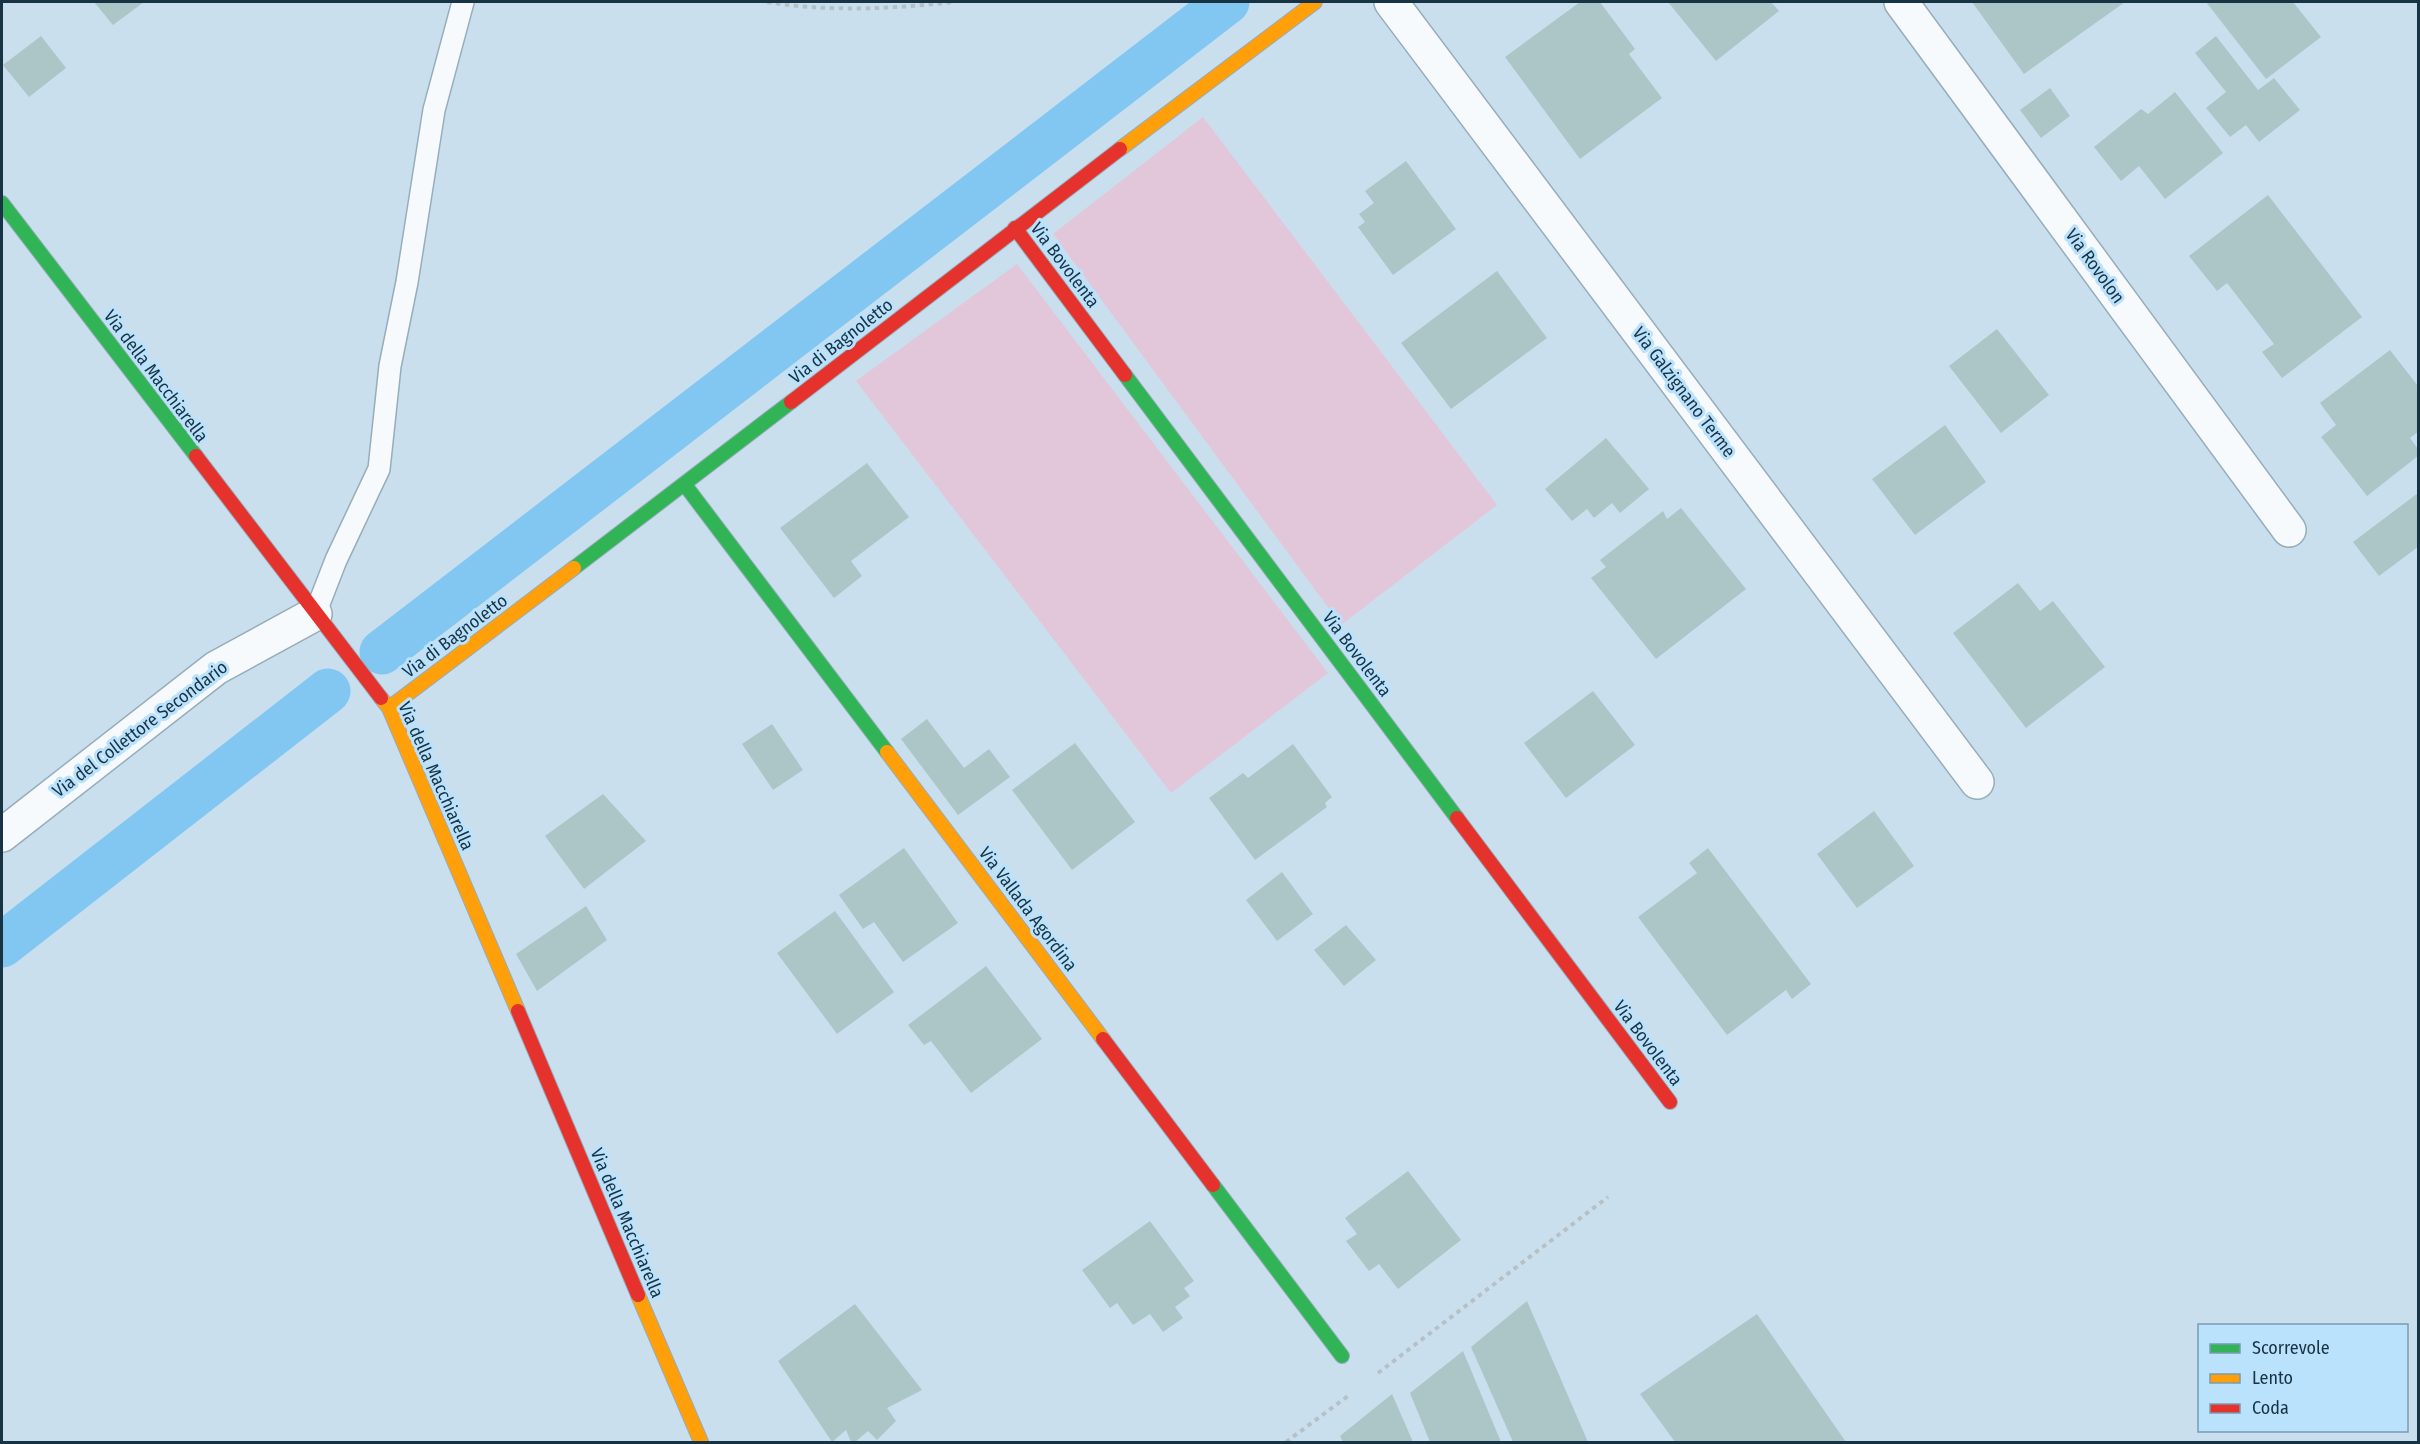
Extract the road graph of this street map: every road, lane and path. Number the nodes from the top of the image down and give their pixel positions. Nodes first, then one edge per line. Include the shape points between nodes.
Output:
1 (463, 2) edge
2 (767, 2) edge
3 (953, 2) edge
4 (1315, 2) edge
5 (1391, 2) edge
6 (1901, 2) edge
7 (2, 203) edge
8 (1015, 228) junction
9 (685, 485) junction
10 (2289, 530) dead end
11 (315, 614) junction
12 (389, 708) junction
13 (1977, 782) dead end
14 (2, 835) edge
15 (1670, 1102) dead end
16 (1608, 1197) dead end
17 (1342, 1356) dead end
18 (1372, 1377) dead end
19 (1353, 1392) dead end
20 (701, 1443) edge
21 (1286, 1443) edge

1 - 11 lane via 434,110 390,366 378,469
2 - 3 path via 802,8 881,8
4 - 8 street, Via di Bagnoletto
5 - 13 street, Via Galzignano Terme
6 - 10 street, Via Rovolon
7 - 11 street, Via della Macchiarella
8 - 9 street, Via di Bagnoletto
8 - 15 street, Via Bovolenta
9 - 12 street, Via di Bagnoletto
9 - 17 street, Via Vallada Agordina
11 - 12 street, Via della Macchiarella
11 - 14 street, Via del Collettore Secondario via 216,668
12 - 20 street, Via della Macchiarella
16 - 18 path
19 - 21 path

